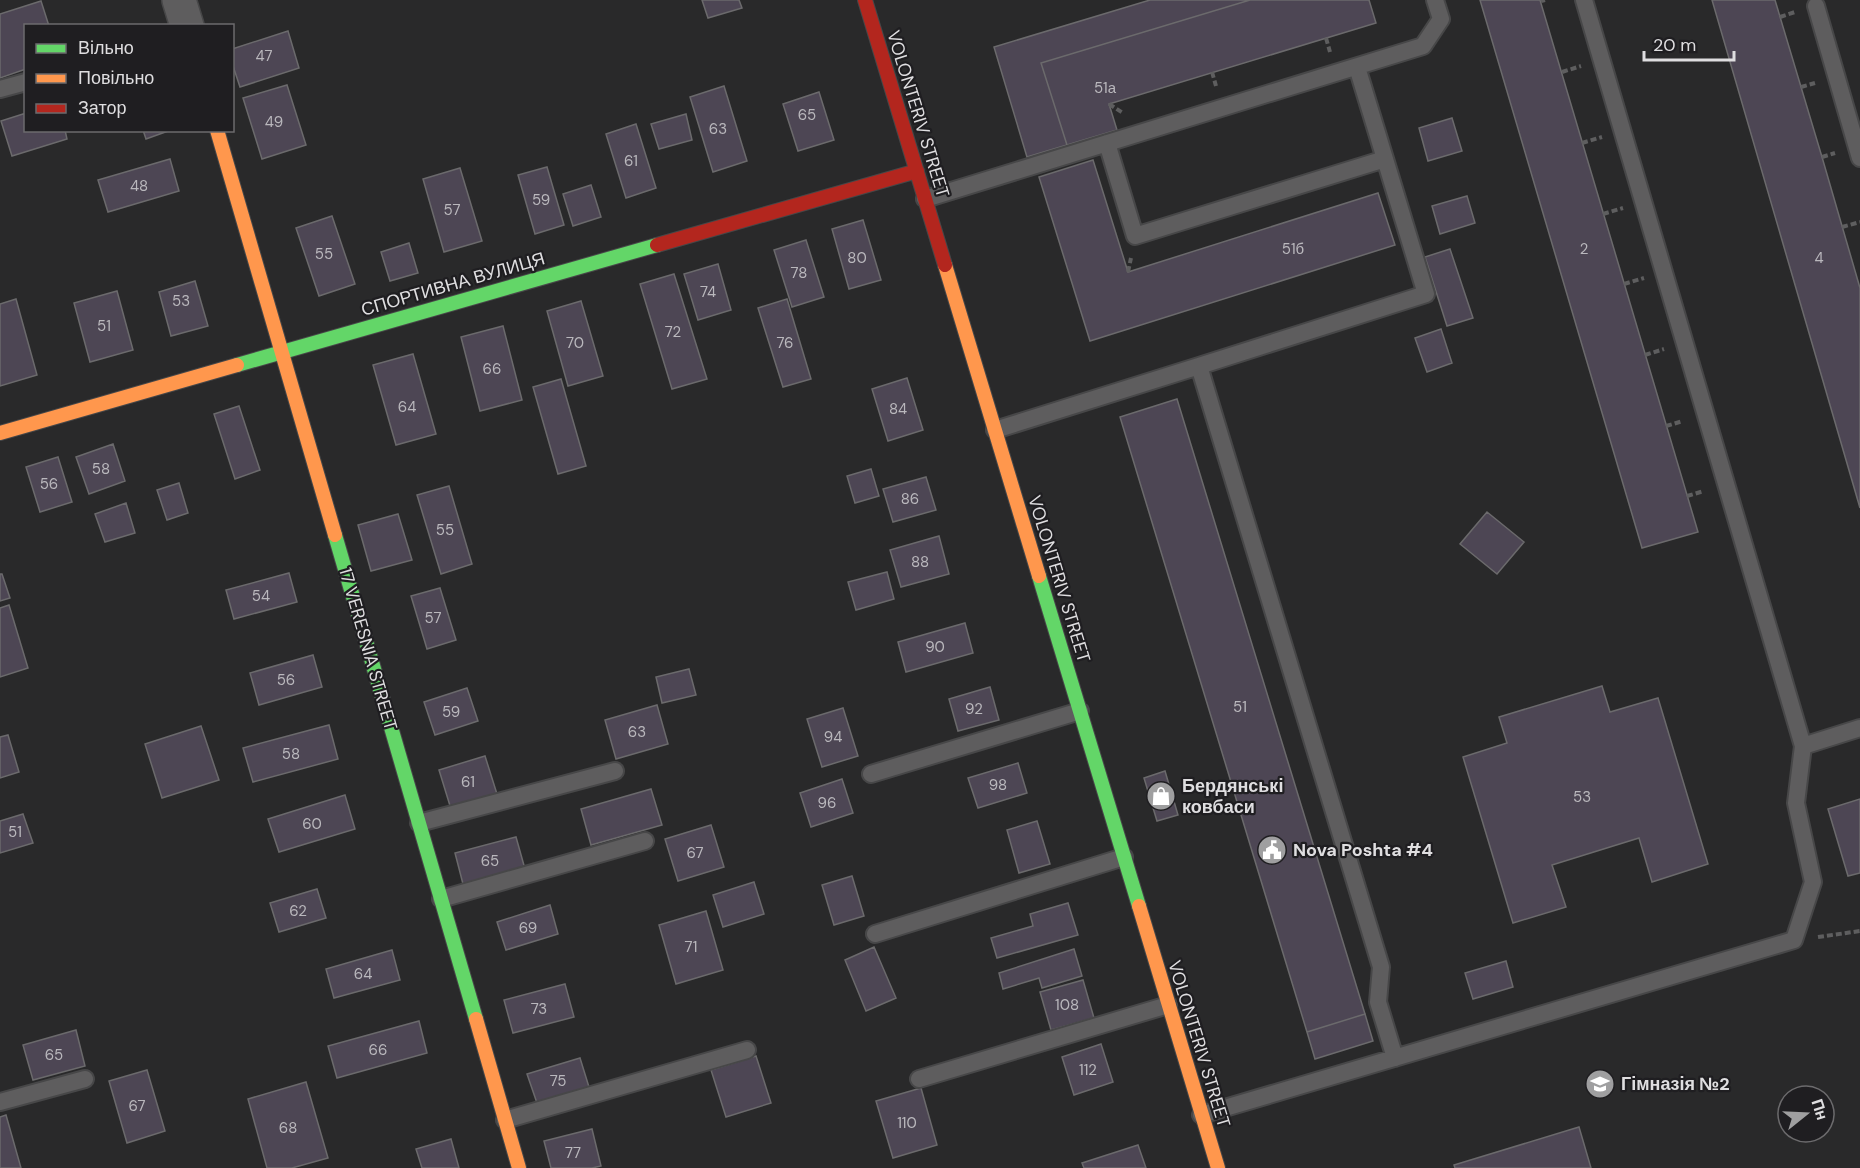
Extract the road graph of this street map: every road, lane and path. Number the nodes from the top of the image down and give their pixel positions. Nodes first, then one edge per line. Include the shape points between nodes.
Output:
1 (179, 0) edge
2 (866, 0) edge
3 (1435, 0) edge
4 (1584, 0) edge
5 (1816, 6) dead end
6 (186, 24) edge
7 (1357, 67) junction
8 (24, 83) edge
9 (0, 89) edge
10 (218, 132) edge
11 (1107, 143) junction
12 (1860, 158) edge
13 (1385, 159) junction
14 (917, 171) junction
15 (925, 199) junction
16 (1860, 222) edge
17 (1842, 227) dead end
18 (282, 351) junction
19 (1199, 366) junction
20 (995, 429) junction
21 (0, 433) edge
22 (1080, 711) junction
23 (1860, 728) edge
24 (1803, 746) junction
25 (615, 771) dead end
26 (871, 774) dead end
27 (419, 823) junction
28 (645, 841) dead end
29 (1124, 857) junction
30 (441, 899) junction
31 (1860, 931) edge
32 (875, 934) dead end
33 (1794, 940) junction
34 (1168, 1005) junction
35 (747, 1050) dead end
36 (1395, 1058) junction
37 (85, 1079) dead end
38 (919, 1079) dead end
39 (0, 1102) edge
40 (1201, 1115) junction
41 (505, 1120) junction
42 (519, 1168) edge
43 (1218, 1168) edge

1 - 6 street
2 - 14 street, VOLONTERIV STREET
3 - 7 lane via 1441,19 1423,46
4 - 24 lane
5 - 12 lane
7 - 11 lane
7 - 13 lane
8 - 9 lane
10 - 18 street, 17 VERESNIA STREET
11 - 13 lane via 1135,236
11 - 15 lane
13 - 19 lane via 1426,294
14 - 15 street, VOLONTERIV STREET
14 - 18 street, СПОРТИВНА ВУЛИЦЯ
15 - 20 street, VOLONTERIV STREET
16 - 17 path
18 - 21 street, СПОРТИВНА ВУЛИЦЯ
18 - 27 street, 17 VERESNIA STREET
19 - 20 lane
19 - 36 lane via 1381,967 1378,1002
20 - 22 street, VOLONTERIV STREET
22 - 26 lane
22 - 29 street, VOLONTERIV STREET
23 - 24 lane
24 - 33 lane via 1796,803 1813,882
25 - 27 lane
27 - 30 street, 17 VERESNIA STREET
28 - 30 lane
29 - 32 lane
29 - 34 street, VOLONTERIV STREET
30 - 41 street, 17 VERESNIA STREET
31 - 33 path
33 - 36 lane
34 - 38 lane
34 - 40 street, VOLONTERIV STREET
35 - 41 lane
36 - 40 lane
37 - 39 lane
40 - 43 street, VOLONTERIV STREET
41 - 42 street, 17 VERESNIA STREET

